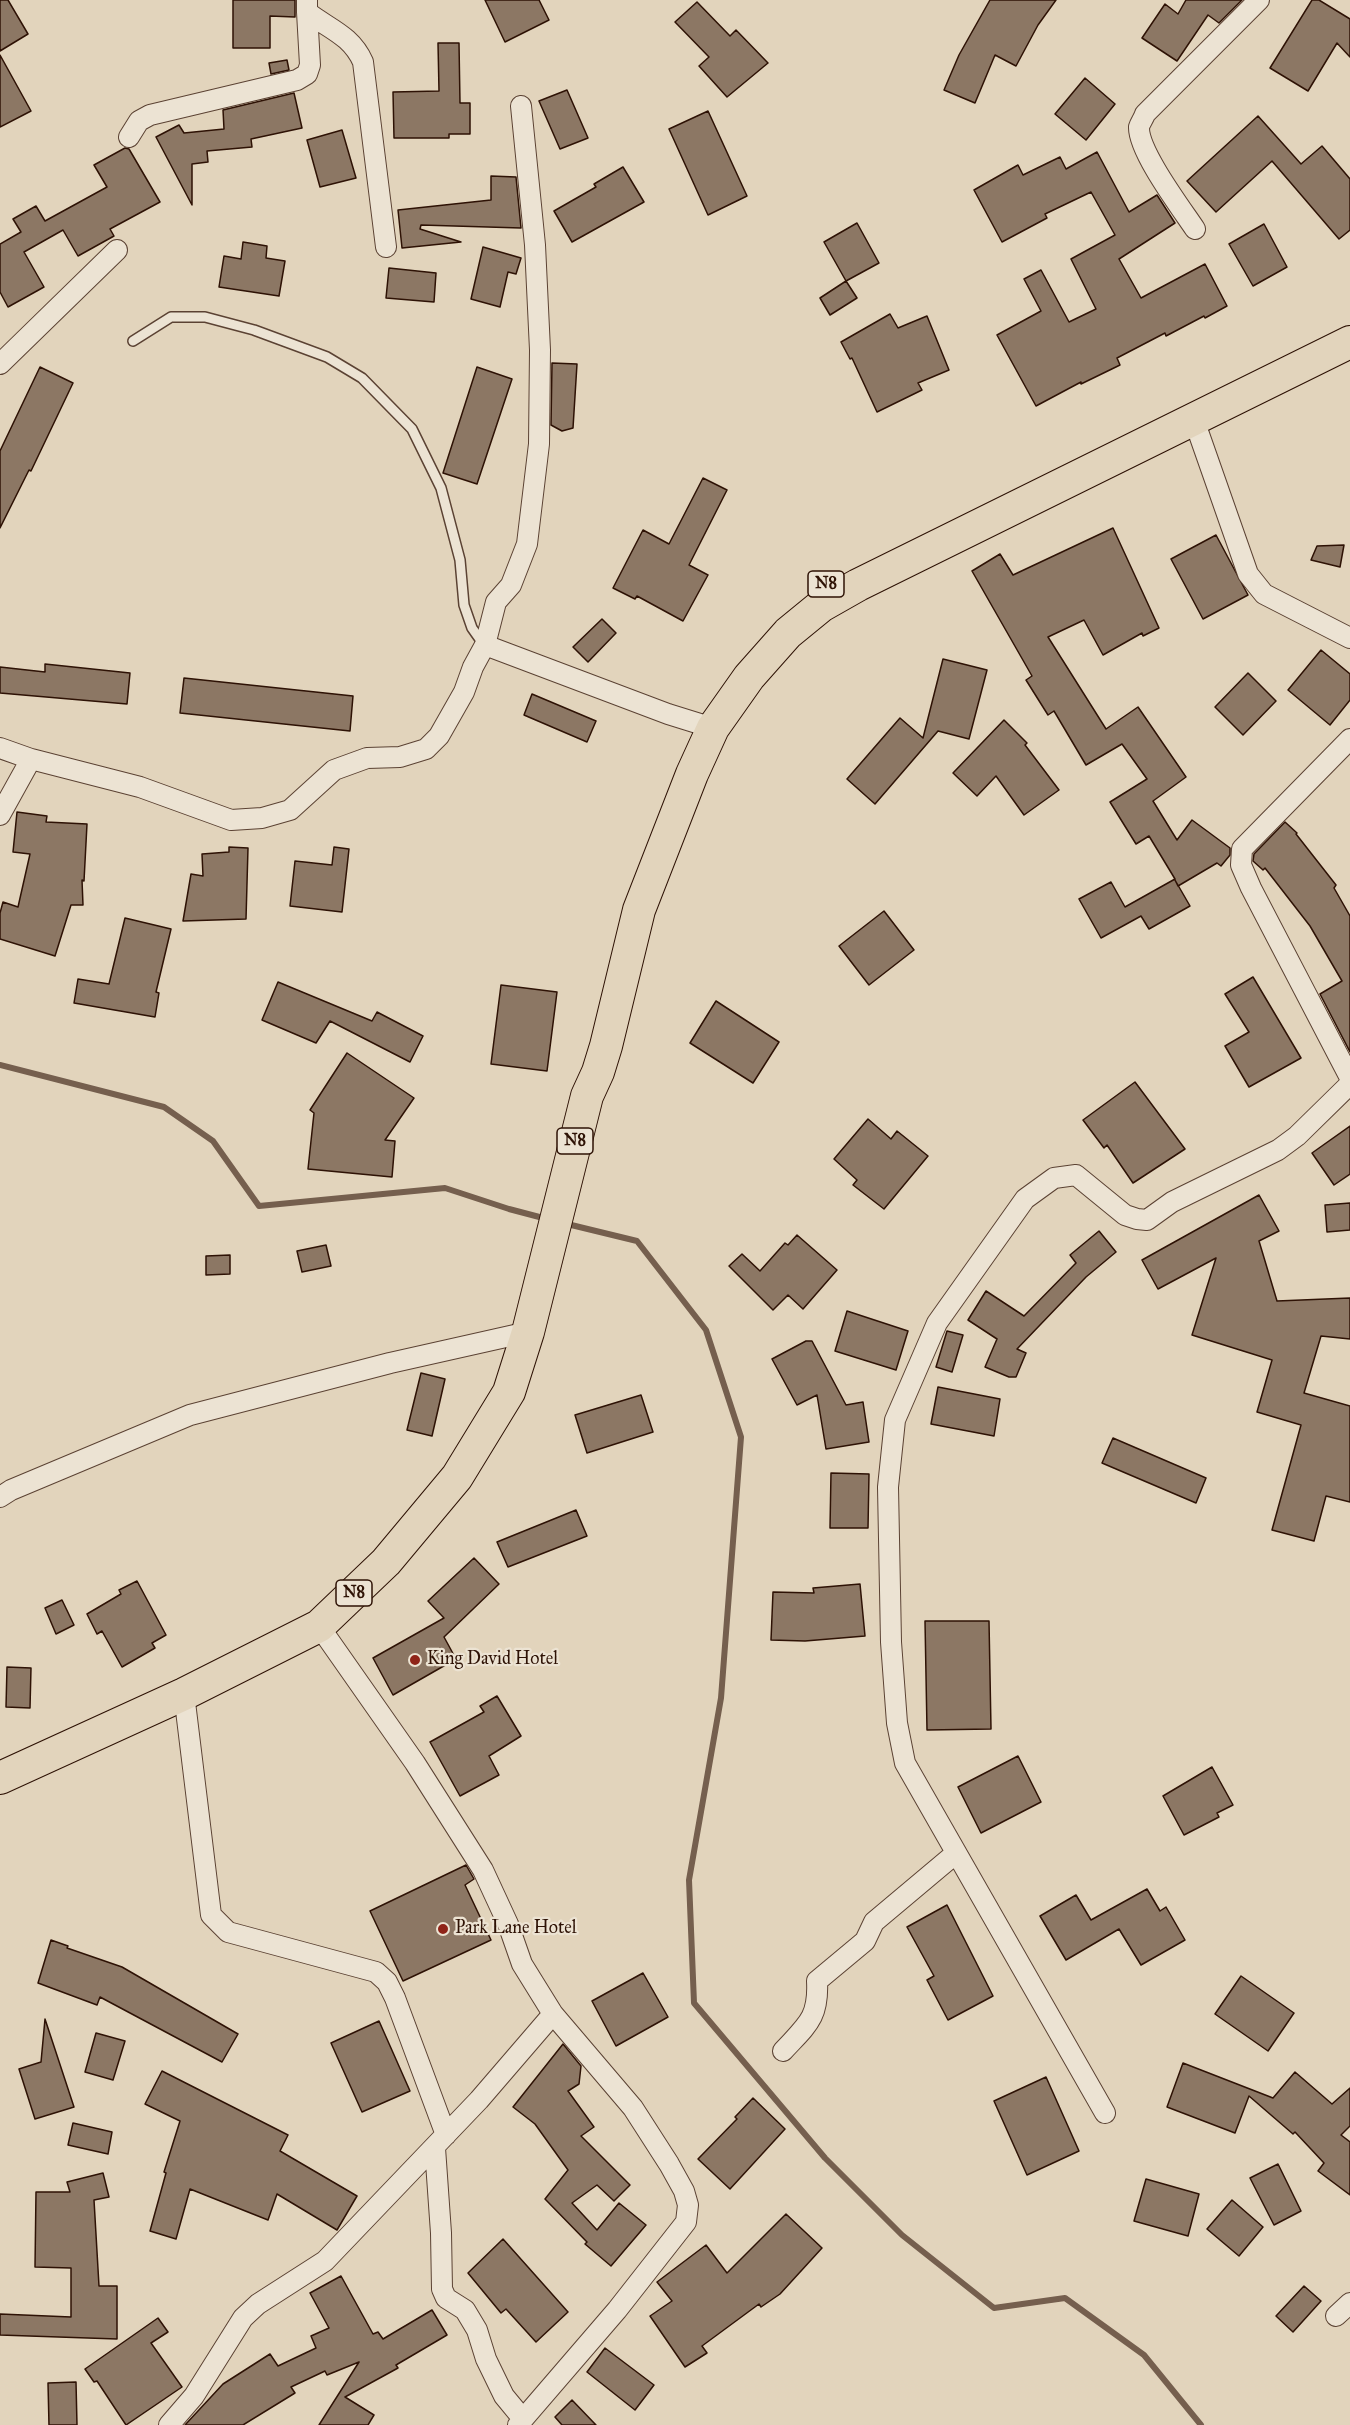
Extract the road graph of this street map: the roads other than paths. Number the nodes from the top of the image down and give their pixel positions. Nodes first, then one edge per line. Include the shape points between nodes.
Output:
1 (1259, 0) edge
2 (307, 6) edge
3 (521, 106) dead end
4 (129, 137) dead end
5 (1195, 229) dead end
6 (386, 247) dead end
7 (117, 250) dead end
8 (1350, 322) edge
9 (133, 341) dead end
10 (1350, 342) edge
11 (0, 364) edge
12 (1194, 420) junction
13 (1045, 483) junction
14 (1350, 638) edge
15 (484, 645) junction
16 (704, 725) junction
17 (1350, 739) edge
18 (0, 748) edge
19 (32, 759) junction
20 (0, 816) edge
21 (1350, 1078) edge
22 (1350, 1084) edge
23 (528, 1332) junction
24 (0, 1497) edge
25 (319, 1626) junction
26 (184, 1694) junction
27 (0, 1778) edge
28 (955, 1854) junction
29 (553, 2014) junction
30 (783, 2051) dead end
31 (1105, 2113) dead end
32 (440, 2141) junction
33 (521, 2422) edge
34 (169, 2425) edge

1 - 5 street via 1145,114 1139,126 1156,170
2 - 4 street via 307,74 297,80 150,115 139,121
2 - 6 street via 349,40 363,62
3 - 15 street via 535,245 539,444 527,544 511,585 496,602
7 - 11 street
8 - 13 highway, N8
9 - 15 lane via 171,316 205,317 327,357 362,378 412,429 441,488 460,560 464,605 472,628
10 - 12 highway, N8
12 - 13 highway, N8
12 - 14 street via 1248,574 1264,594
13 - 16 highway, N8 via 820,606 788,633
15 - 16 street
15 - 19 street via 459,701 439,736 426,749 400,757 366,758 334,770 291,810 262,818 231,820 140,787
16 - 23 highway, N8 via 692,774 639,910 603,1055 587,1096 562,1187
17 - 21 street via 1242,849 1241,864
18 - 19 street
19 - 20 street
22 - 28 street via 1278,1150 1172,1202 1147,1220 1125,1215 1076,1175 1054,1178 1025,1199 938,1323 895,1420 888,1487 891,1642 897,1723 905,1763
23 - 24 street via 190,1414
23 - 25 highway, N8 via 509,1392 457,1477 386,1562
25 - 26 highway, N8
25 - 29 street via 415,1763 483,1870 522,1964
26 - 27 highway, N8
26 - 32 street via 212,1915 228,1932 376,1972 387,1982
28 - 30 street via 874,1922 865,1941 817,1981 818,2003 809,2022
28 - 31 street
29 - 32 street
29 - 33 street via 633,2108 669,2164 684,2192 686,2222
32 - 33 street via 442,2289 446,2298 465,2310 477,2330 486,2359
32 - 34 street via 326,2261 258,2304 243,2318 194,2396

